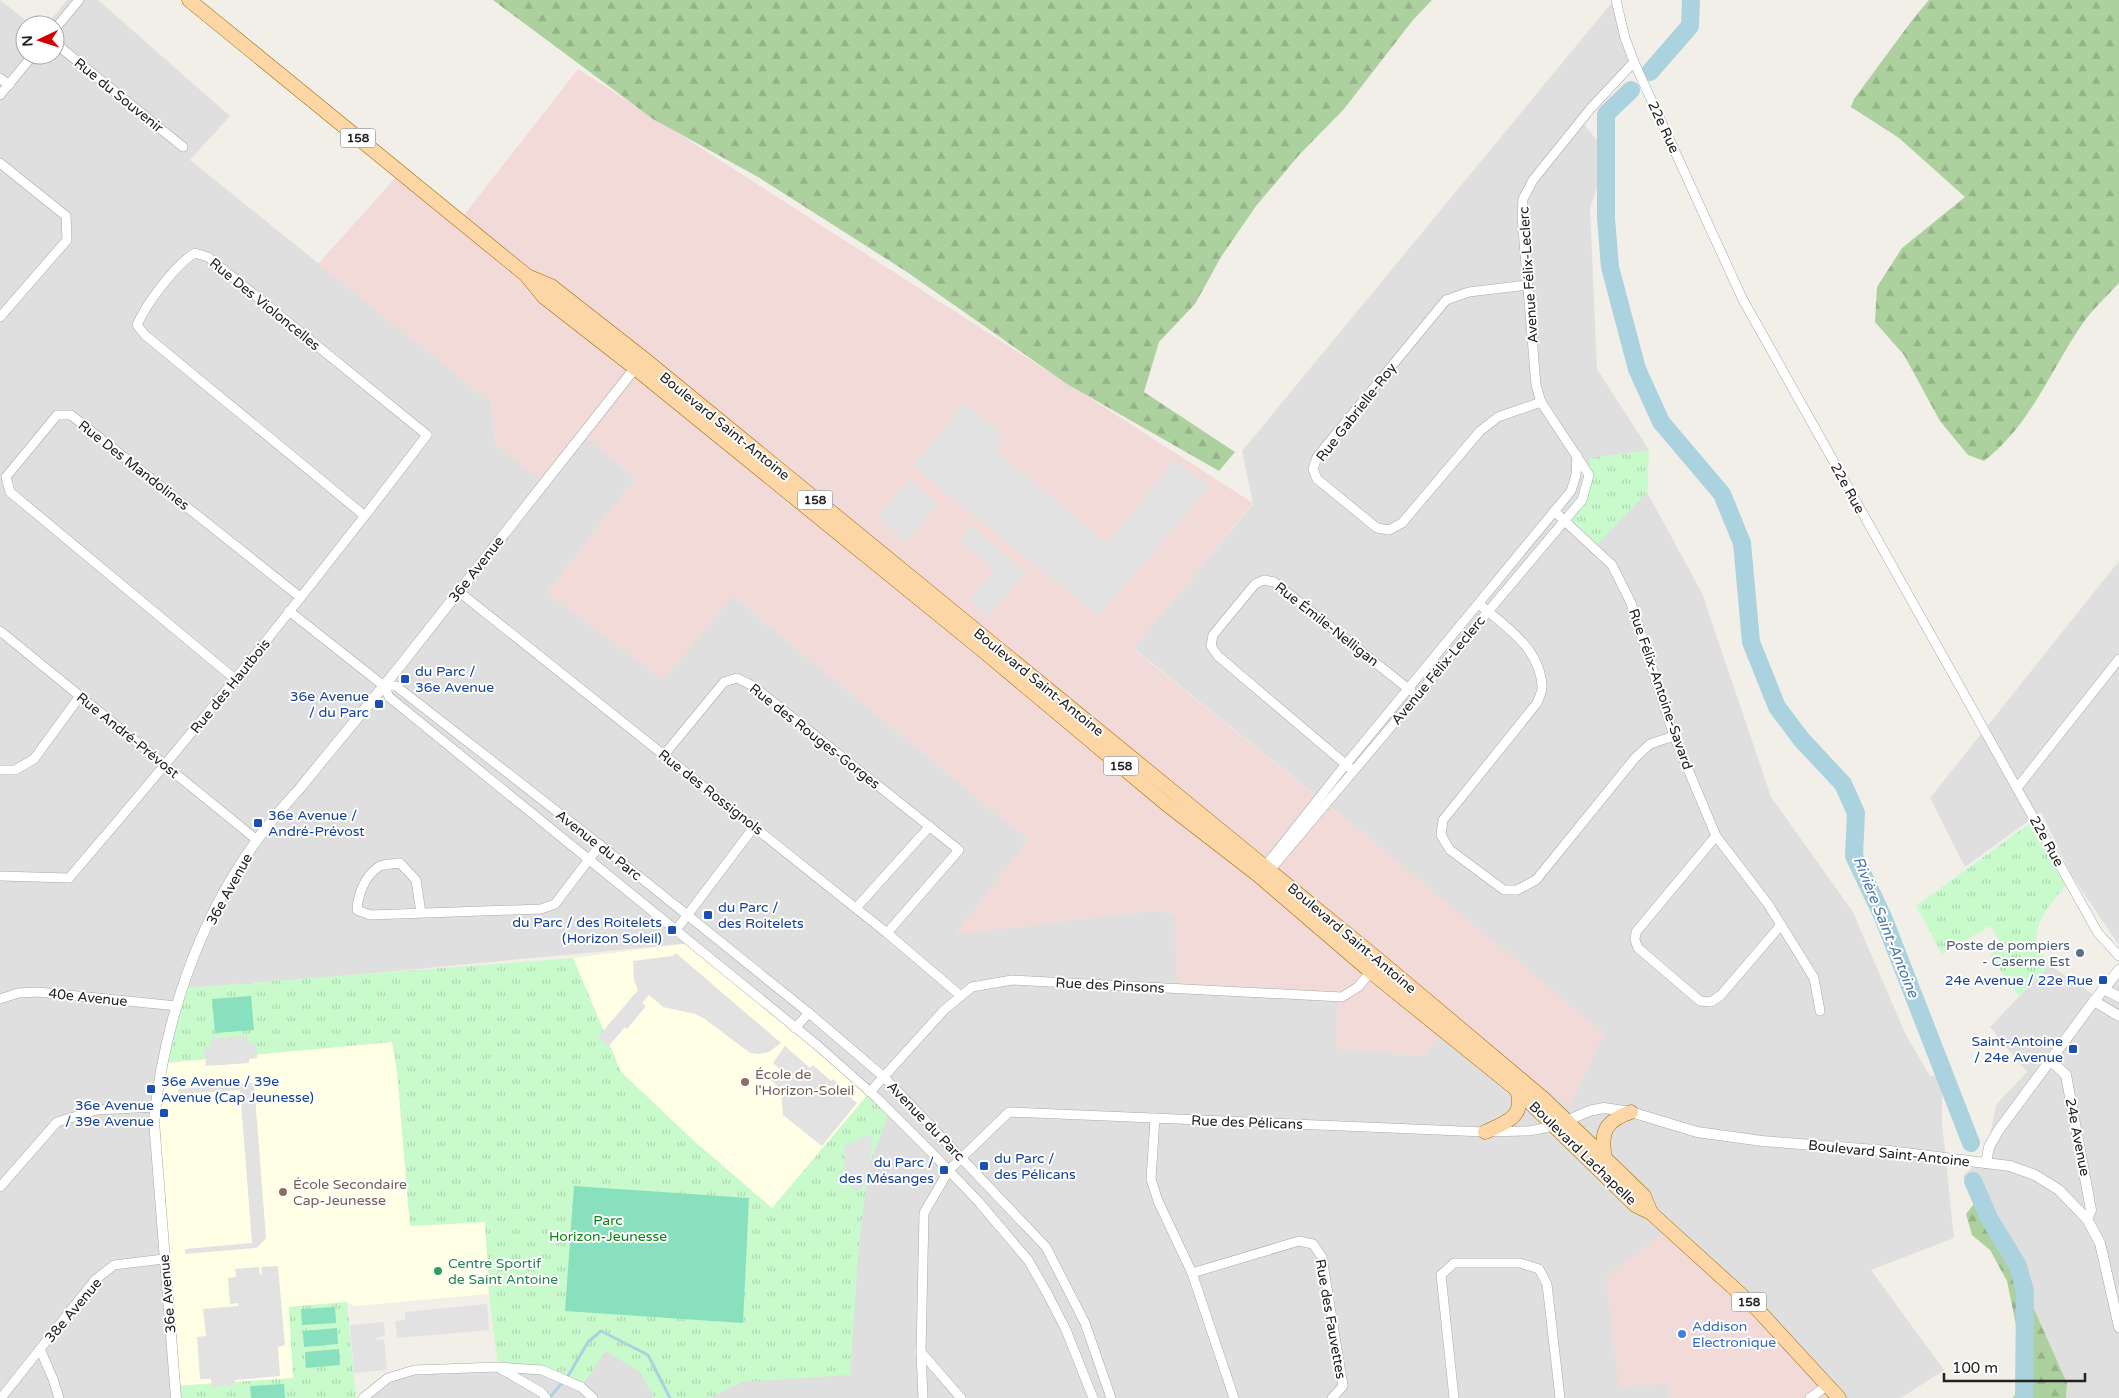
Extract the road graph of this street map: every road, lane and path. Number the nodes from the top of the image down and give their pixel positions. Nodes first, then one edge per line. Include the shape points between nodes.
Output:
1 (79, 0) edge
2 (189, 0) edge
3 (1616, 0) edge
4 (65, 17) edge
5 (65, 52) edge
6 (1634, 62) junction
7 (25, 65) edge
8 (0, 78) edge
9 (9, 84) junction
10 (0, 95) edge
11 (183, 147) dead end
12 (0, 163) edge
13 (1527, 285) junction
14 (0, 317) edge
15 (639, 363) junction
16 (1541, 402) junction
17 (427, 434) joint
18 (1577, 455) junction
19 (1554, 511) junction
20 (365, 516) junction
21 (1564, 521) junction
22 (458, 591) junction
23 (300, 597) junction
24 (1479, 604) junction
25 (290, 611) junction
26 (1487, 611) junction
27 (0, 631) edge
28 (2119, 659) edge
29 (235, 679) junction
30 (384, 686) junction
31 (1408, 688) junction
32 (80, 696) junction
33 (1417, 696) junction
34 (1674, 736) junction
35 (664, 755) junction
36 (1346, 764) junction
37 (166, 766) junction
38 (0, 770) edge
39 (1354, 771) junction
40 (2017, 788) junction
41 (930, 826) junction
42 (754, 827) junction
43 (1716, 836) junction
44 (257, 840) junction
45 (600, 845) junction
46 (589, 860) junction
47 (1264, 873) junction
48 (0, 876) edge
49 (856, 908) junction
50 (421, 913) junction
51 (688, 916) junction
52 (1781, 925) junction
53 (676, 930) junction
54 (887, 933) junction
55 (2119, 956) edge
56 (1380, 960) junction
57 (2119, 970) edge
58 (1371, 972) junction
59 (2104, 989) junction
60 (961, 996) junction
61 (2119, 997) edge
62 (0, 999) edge
63 (2094, 1001) junction
64 (177, 1006) junction
65 (1820, 1011) dead end
66 (809, 1013) junction
67 (2119, 1016) edge
68 (795, 1028) junction
69 (2050, 1060) junction
70 (884, 1077) junction
71 (1517, 1090) junction
72 (870, 1092) junction
73 (1544, 1099) joint
74 (156, 1108) junction
75 (1631, 1112) junction
76 (1155, 1118) junction
77 (1561, 1124) junction
78 (1485, 1132) junction
79 (961, 1158) junction
80 (1605, 1158) junction
81 (1986, 1163) junction
82 (949, 1170) junction
83 (0, 1186) edge
84 (1651, 1213) junction
85 (2087, 1219) junction
86 (164, 1259) junction
87 (1192, 1273) junction
88 (2119, 1327) edge
89 (40, 1349) junction
90 (921, 1352) junction
91 (498, 1367) junction
92 (1828, 1385) junction
93 (1, 1398) edge
94 (59, 1398) edge
95 (176, 1398) edge
96 (363, 1398) edge
97 (546, 1398) edge
98 (593, 1398) edge
99 (923, 1398) edge
100 (961, 1398) edge
101 (1093, 1398) edge
102 (1111, 1398) edge
103 (1234, 1398) edge
104 (1332, 1398) edge
105 (1454, 1398) edge
106 (1560, 1398) edge
107 (1810, 1398) edge
108 (1839, 1398) edge

1 - 4 street
2 - 15 main road, Boulevard Saint-Antoine / 158 via 526,275 550,286
3 - 6 street, 22e Rue
5 - 11 street, Rue du Souvenir
6 - 13 street, Avenue Félix-Leclerc via 1591,108 1533,180 1523,199
6 - 40 street, 22e Rue via 1742,298
7 - 9 street
8 - 9 street
9 - 10 street
12 - 14 street via 66,216 67,240
13 - 16 street, Avenue Félix-Leclerc via 1536,384
13 - 16 street, Rue Gabrielle-Roy via 1469,292 1446,300 1317,457 1313,469 1317,479 1377,528 1389,530 1402,523 1480,431 1498,417
15 - 22 street, 36e Avenue
15 - 47 main road, Boulevard Saint-Antoine / 158
16 - 18 street, Avenue Félix-Leclerc
17 - 20 street, Rue des Hautbois
17 - 20 street, Rue Des Violoncelles via 208,258 195,253 185,259 142,312 137,325 145,336
18 - 19 street, Avenue Félix-Leclerc via 1571,491
18 - 21 street, Avenue Félix-Leclerc via 1589,475 1582,500
19 - 21 street, Rue Félix-Antoine-Savard
19 - 24 street, Avenue Félix-Leclerc
20 - 23 street, Rue des Hautbois
21 - 26 street, Avenue Félix-Leclerc
21 - 34 street, Rue Félix-Antoine-Savard via 1612,565 1624,588
22 - 30 street, 36e Avenue
22 - 35 street, Rue des Rossignols
23 - 25 street, Rue des Hautbois
23 - 29 street, Rue Des Mandolines via 72,415 57,415 6,477 10,492
24 - 26 street
24 - 31 street, Avenue Félix-Leclerc
25 - 29 street, Rue des Hautbois
25 - 30 street, Avenue du Parc
26 - 33 street, Avenue Félix-Leclerc
26 - 34 street via 1524,643 1536,662 1542,686 1537,703 1443,820 1441,835 1450,850 1504,890 1517,890 1536,880 1635,758 1650,744
27 - 32 street, Rue André-Prévost
28 - 40 street
29 - 37 street, Rue des Hautbois
30 - 44 street, 36e Avenue
30 - 45 street, Avenue du Parc via 396,686
30 - 46 street, Avenue du Parc via 389,697
31 - 33 street, Rue Émile-Nelligan
31 - 36 street, Avenue Félix-Leclerc
31 - 36 street, Rue Émile-Nelligan via 1274,582 1264,580 1255,584 1213,635 1211,646 1218,656
32 - 37 street, Rue André-Prévost
32 - 38 street via 34,759 15,770
33 - 39 street, Avenue Félix-Leclerc
34 - 43 street, Rue Félix-Antoine-Savard
35 - 41 street, Rue des Rouges-Gorges via 724,682 737,678 752,686
35 - 42 street, Rue des Rossignols
36 - 39 street, Rue Émile-Nelligan
36 - 47 street, Avenue Félix-Leclerc
37 - 44 street, Rue André-Prévost
37 - 48 street, Rue des Hautbois via 69,878
39 - 47 street, Avenue Félix-Leclerc
40 - 55 street, 22e Rue via 2098,933
41 - 49 street
41 - 54 street, Rue des Rouges-Gorges via 959,850
42 - 49 street, Rue des Rossignols
42 - 51 street
43 - 52 street, Rue Félix-Antoine-Savard
43 - 52 street via 1636,932 1638,948 1700,1001 1710,1002 1721,995
44 - 64 street, 36e Avenue via 214,909
45 - 46 street
45 - 51 street, Avenue du Parc
46 - 50 street via 555,904 541,909
46 - 53 street, Avenue du Parc
47 - 56 main road, Boulevard Saint-Antoine / 158
47 - 58 main road, Boulevard Saint-Antoine / 158
49 - 54 street, Rue des Rossignols
50 - 50 street via 370,915 357,910 358,896 368,877 381,866 400,863 416,880
51 - 53 street
51 - 66 street, Avenue du Parc
52 - 65 street, Rue Félix-Antoine-Savard via 1814,978
53 - 68 street, Avenue du Parc
54 - 60 street, Rue des Rossignols
56 - 58 street, Rue des Pinsons
56 - 73 main road, Boulevard Saint-Antoine / 158
57 - 59 street
58 - 60 street, Rue des Pinsons via 1358,987 1342,997 1012,980 972,987
58 - 71 main road, Boulevard Saint-Antoine / 158
59 - 61 street
59 - 63 street
60 - 70 street, Rue des Pinsons via 944,1010
62 - 64 street, 40e Avenue via 18,993 38,992
63 - 67 street
63 - 69 street
64 - 74 street, 36e Avenue
66 - 68 street
66 - 70 street, Avenue du Parc
68 - 72 street, Avenue du Parc
69 - 81 street via 1998,1131
69 - 85 street, 24e Avenue via 2066,1076 2091,1210
70 - 72 street, Rue des Pinsons
70 - 79 street, Avenue du Parc
71 - 77 main road, Boulevard Lachapelle / 158
71 - 78 main road via 1521,1101 1517,1112 1508,1122
72 - 82 street, Avenue du Parc
73 - 77 main road, Boulevard Lachapelle / 158
74 - 83 street via 97,1110 57,1122
74 - 86 street, 36e Avenue
75 - 77 street, Boulevard Saint-Antoine via 1604,1108
75 - 80 main road via 1616,1117 1607,1127 1602,1142
75 - 81 street, Boulevard Saint-Antoine via 1697,1132 1752,1140
76 - 78 street, Rue des Pélicans
76 - 79 street, Rue des Pélicans via 1009,1112
76 - 87 street via 1152,1179 1158,1201
77 - 78 street, Rue des Pélicans via 1529,1131
77 - 80 main road, Boulevard Lachapelle / 158
77 - 84 main road, Boulevard Lachapelle / 158 via 1635,1205
79 - 82 street, Rue des Pélicans
79 - 102 street, Avenue du Parc via 1046,1247 1085,1324
80 - 84 main road, Boulevard Lachapelle / 158 via 1644,1196
81 - 85 street, Boulevard Saint-Antoine via 2010,1166 2035,1176 2059,1190
82 - 90 street, Rue des Pélicans via 924,1213
82 - 101 street, Avenue du Parc via 1028,1260 1066,1330
84 - 92 main road, Boulevard Lachapelle / 158 via 1758,1310
85 - 88 street, Boulevard Saint-Antoine via 2100,1243
86 - 89 street, 38e Avenue via 114,1265 95,1280
86 - 95 street, 36e Avenue
87 - 103 street
87 - 104 street, Rue des Fauvettes via 1299,1241 1313,1244 1322,1258 1343,1386
89 - 93 street, 38e Avenue
89 - 94 street, 38e Avenue
90 - 99 street, Rue des Pélicans
90 - 100 street
91 - 96 street via 414,1370 388,1378
91 - 97 street
91 - 98 street via 542,1370 581,1387
92 - 107 street
92 - 108 main road, Boulevard Lachapelle / 158
105 - 106 street via 1441,1275 1454,1263 1520,1263 1539,1269 1547,1284

